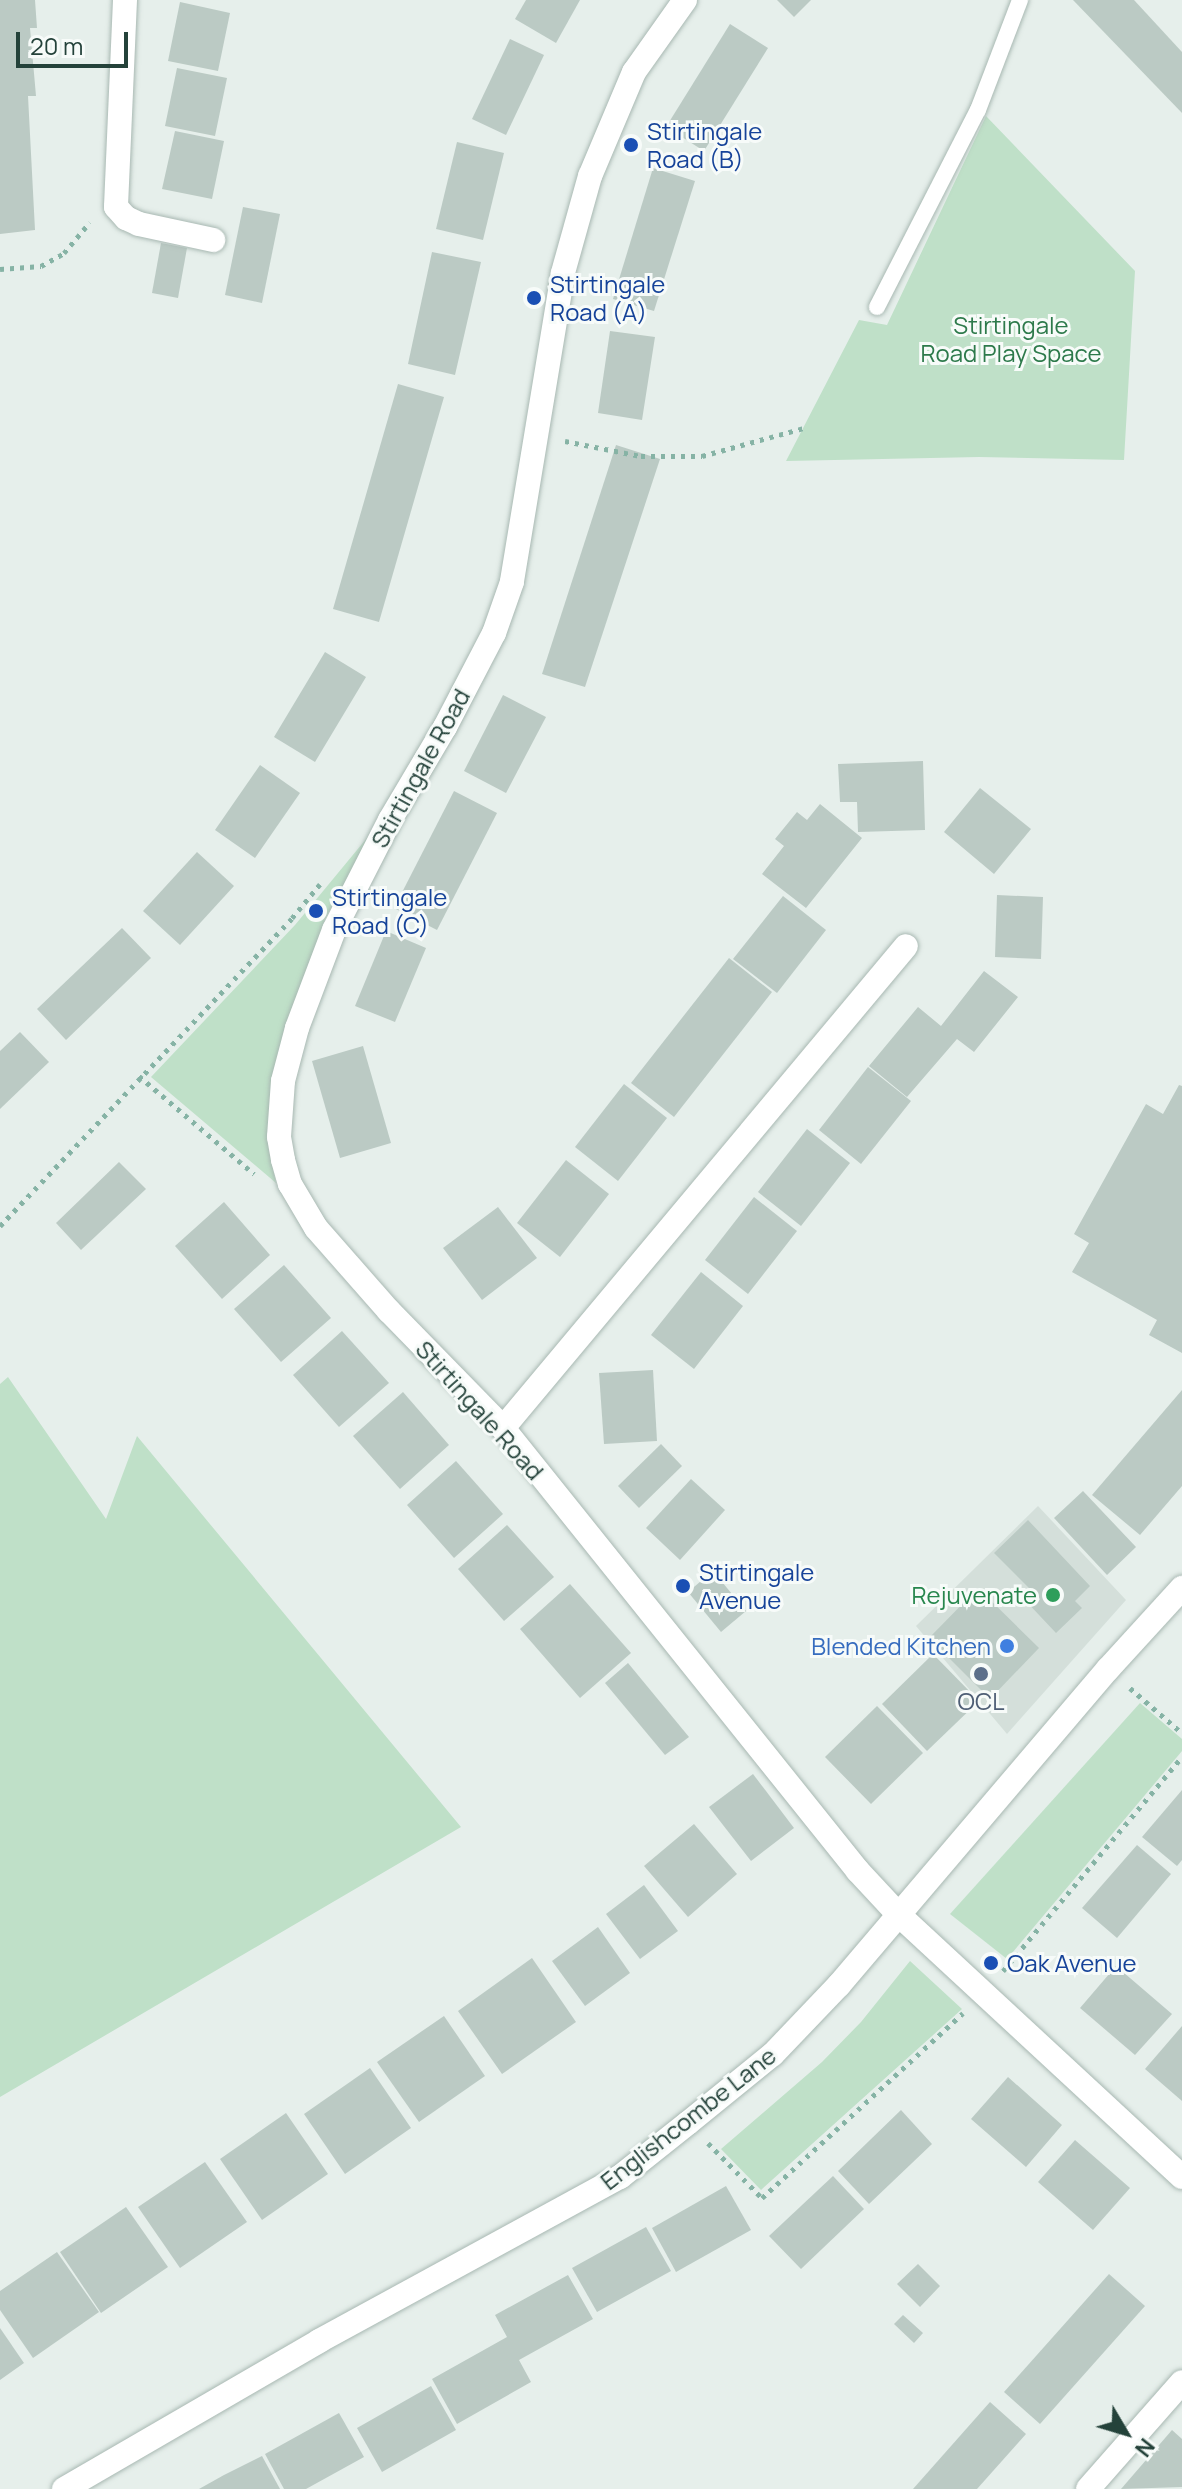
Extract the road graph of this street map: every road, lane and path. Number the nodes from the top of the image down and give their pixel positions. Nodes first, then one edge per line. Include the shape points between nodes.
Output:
1 (125, 0) edge
2 (685, 0) edge
3 (1020, 0) edge
4 (114, 194) junction
5 (213, 240) dead end
6 (0, 269) edge
7 (877, 307) dead end
8 (804, 428) dead end
9 (537, 435) junction
10 (321, 882) dead end
11 (906, 946) dead end
12 (139, 1076) junction
13 (258, 1178) dead end
14 (0, 1226) edge
15 (503, 1428) junction
16 (1182, 1588) edge
17 (1108, 1669) junction
18 (1182, 1733) edge
19 (1182, 1757) edge
20 (898, 1914) junction
21 (984, 1994) junction
22 (688, 2123) junction
23 (1182, 2177) edge
24 (1182, 2382) edge
25 (64, 2489) edge
26 (1088, 2489) edge

1 - 4 street
2 - 9 street, Stirtingale Road via 634,72 590,176 563,273
3 - 7 lane via 978,110
4 - 5 street via 116,207 126,218
4 - 6 path via 64,253 41,266
8 - 9 path via 702,456 641,456
9 - 15 street, Stirtingale Road via 512,582 494,633 334,930 297,1028 283,1081 279,1137 286,1172 316,1228
10 - 12 path
11 - 15 street
12 - 13 path
12 - 14 path
15 - 20 street, Stirtingale Road
16 - 17 street, Englishcombe Lane
17 - 18 path
17 - 20 street, Englishcombe Lane
19 - 21 path
20 - 21 street
20 - 22 street, Englishcombe Lane via 773,2054
21 - 22 path via 762,2198
21 - 23 street
22 - 25 street, Englishcombe Lane via 620,2177 319,2341
24 - 26 street

